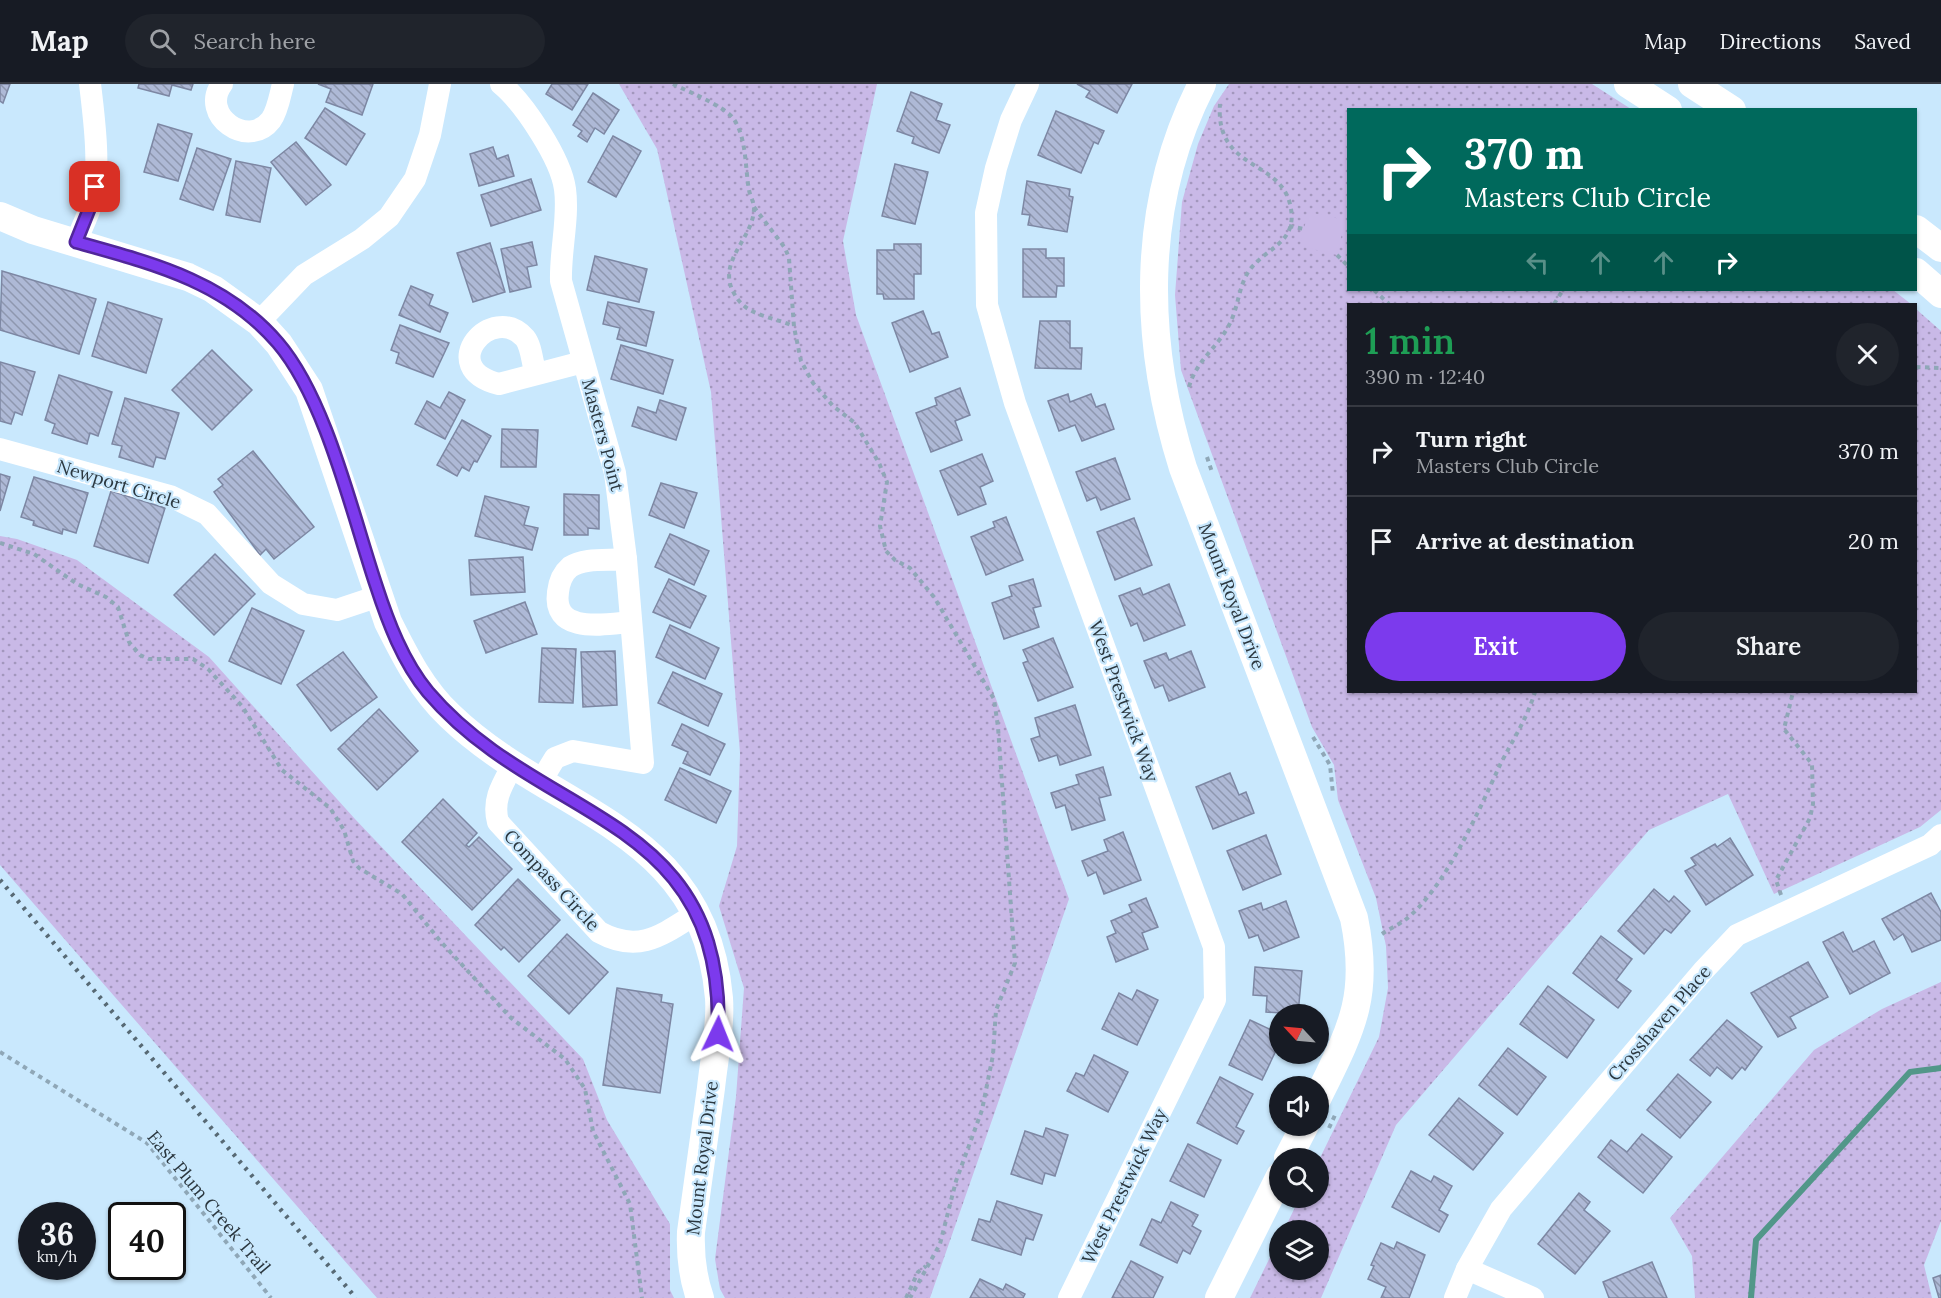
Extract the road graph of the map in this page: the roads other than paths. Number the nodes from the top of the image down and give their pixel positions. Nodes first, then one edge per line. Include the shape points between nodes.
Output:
1 (90, 84) edge
2 (222, 84) edge
3 (440, 84) edge
4 (501, 84) edge
5 (1028, 84) edge
6 (1628, 84) edge
7 (1692, 84) edge
8 (278, 90) edge
9 (1212, 92) edge
10 (1665, 108) edge
11 (1729, 108) edge
12 (0, 216) edge
13 (1917, 230) edge
14 (76, 242) junction
15 (1941, 248) edge
16 (1917, 273) edge
17 (1941, 294) edge
18 (259, 322) junction
19 (583, 362) junction
20 (536, 374) dead end
21 (0, 449) edge
22 (626, 559) junction
23 (380, 596) junction
24 (631, 622) junction
25 (513, 765) junction
26 (541, 781) junction
27 (1941, 835) edge
28 (697, 913) junction
29 (1328, 1076) edge
30 (1269, 1198) edge
31 (1467, 1269) junction
32 (700, 1298) edge
33 (1069, 1298) edge
34 (1219, 1298) edge
35 (1455, 1298) edge
36 (1533, 1298) edge

1 - 14 street via 95,116 95,187
2 - 8 street via 216,99 220,116 240,131 261,129 270,122
3 - 18 street via 430,135 415,179 388,216 362,239 304,275
4 - 19 street, Masters Point via 532,122 558,165 565,188 561,282
5 - 33 street, West Prestwick Way via 1011,120 986,213 987,305 1015,403 1214,947 1215,1000
6 - 10 street
7 - 11 street
9 - 29 street, Mount Royal Drive via 1180,133 1161,206 1154,279 1158,371 1183,468 1354,918 1360,948 1360,998 1353,1025
12 - 14 street, Mount Royal Drive
13 - 15 street
14 - 18 street, Mount Royal Drive via 188,277 213,289
16 - 17 street
18 - 23 street, Mount Royal Drive via 279,344 309,390
19 - 20 street
19 - 22 street, Masters Point via 615,473
21 - 23 street, Newport Circle via 170,496 207,514 271,584 303,604 337,610
22 - 24 street, Masters Point
22 - 24 street via 587,561 570,567 560,582 557,598 564,615 579,624
23 - 25 street, Mount Royal Drive via 405,657 425,689 449,716
24 - 26 street, Masters Point via 643,764 573,751 555,759
25 - 26 street, Mount Royal Drive
25 - 28 street, Compass Circle via 497,795 494,810 498,822 598,932 613,940 646,942
26 - 28 street, Mount Royal Drive via 635,840 674,879
27 - 31 street, Crosshaven Place via 1930,845 1737,935 1501,1209
28 - 32 street, Mount Royal Drive via 715,966 719,1000 718,1034 691,1232 690,1258
30 - 34 street
31 - 35 street, Crosshaven Place
31 - 36 street

